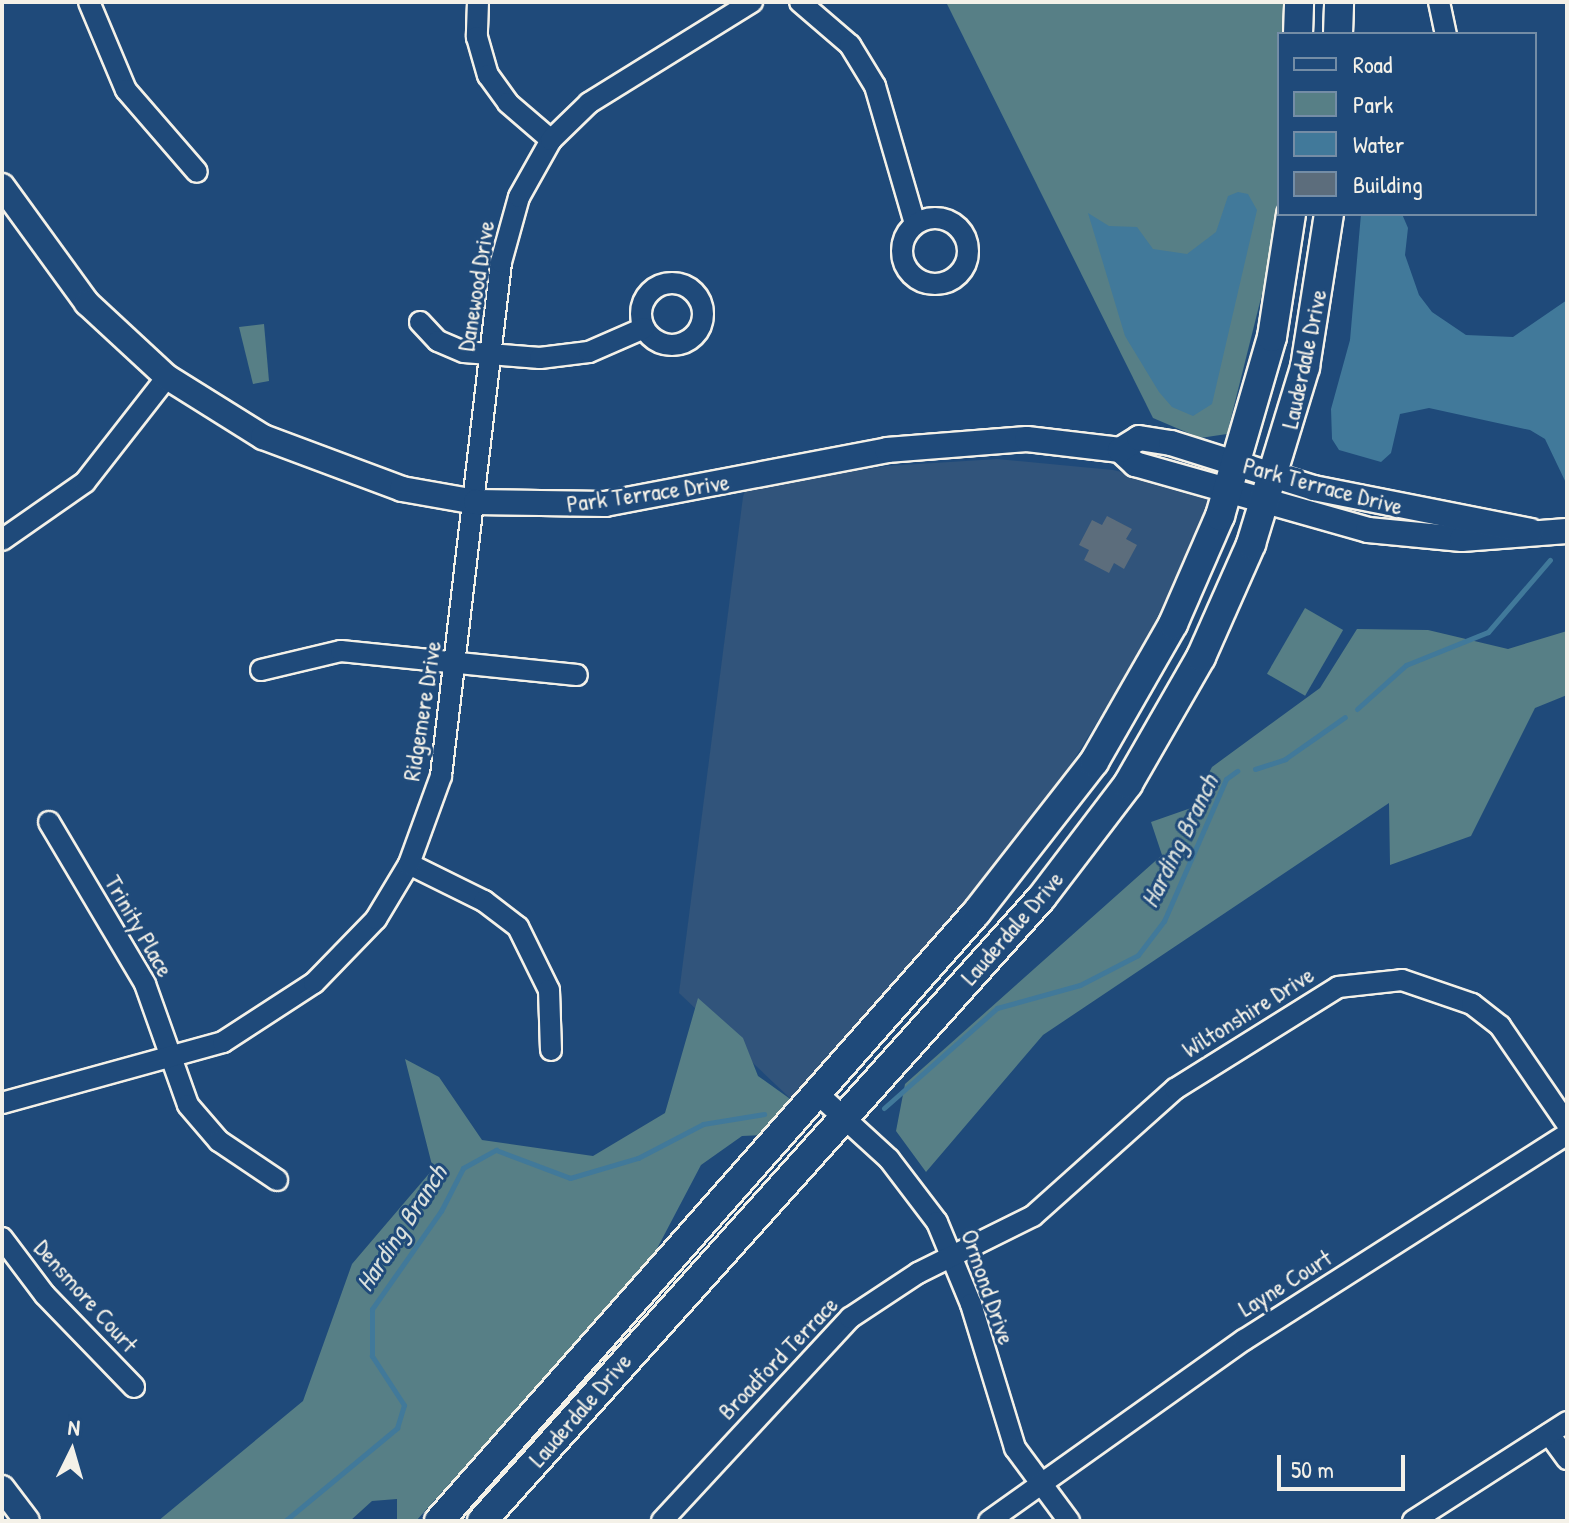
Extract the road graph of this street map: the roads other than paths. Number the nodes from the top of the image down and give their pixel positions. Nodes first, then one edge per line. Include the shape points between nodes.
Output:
1 (89, 2) edge
2 (478, 2) edge
3 (752, 2) edge
4 (800, 2) edge
5 (1299, 2) edge
6 (1339, 2) edge
7 (1439, 2) edge
8 (1298, 32) edge
9 (1338, 32) edge
10 (1446, 32) edge
11 (551, 140) junction
12 (197, 172) dead end
13 (2, 186) edge
14 (1291, 216) edge
15 (1329, 216) edge
16 (915, 224) dead end
17 (420, 322) dead end
18 (644, 328) dead end
19 (492, 354) junction
20 (167, 377) junction
21 (1274, 476) junction
22 (1234, 477) junction
23 (476, 502) junction
24 (1265, 502) junction
25 (1531, 531) junction
26 (1567, 531) edge
27 (2, 540) edge
28 (457, 661) junction
29 (261, 670) dead end
30 (577, 675) dead end
31 (49, 822) dead end
32 (409, 864) junction
33 (551, 1050) dead end
34 (173, 1060) junction
35 (819, 1095) junction
36 (2, 1103) edge
37 (843, 1117) junction
38 (1567, 1124) edge
39 (1567, 1134) edge
40 (277, 1180) dead end
41 (2, 1238) edge
42 (953, 1257) junction
43 (134, 1387) dead end
44 (1567, 1422) edge
45 (1549, 1434) junction
46 (1567, 1459) edge
47 (1037, 1483) junction
48 (2, 1488) edge
49 (27, 1521) edge
50 (439, 1521) edge
51 (482, 1521) edge
52 (662, 1521) edge
53 (989, 1521) edge
54 (1069, 1521) edge
55 (1413, 1521) edge

1 - 12 street via 126,90
2 - 11 street via 477,37 488,75 508,103
3 - 11 street, Danewood Drive via 589,103
4 - 16 street via 850,45 875,86
5 - 8 main road
6 - 9 main road
7 - 10 street
11 - 19 street, Danewood Drive via 511,220
13 - 20 street, Park Terrace Drive via 87,303
14 - 22 main road, Lauderdale Drive via 1272,337
15 - 21 main road, Lauderdale Drive via 1305,367
17 - 19 street via 447,347
18 - 19 street via 571,355
19 - 23 street, Danewood Drive
20 - 23 street, Park Terrace Drive via 263,437 323,464 402,489
20 - 27 street via 85,482
21 - 22 street, Park Terrace Drive
21 - 24 main road, Lauderdale Drive
21 - 25 street, Park Terrace Drive
22 - 23 street, Park Terrace Drive via 1139,438 1120,450 1027,439 954,441 605,504
22 - 24 street, Park Terrace Drive
22 - 35 main road, Lauderdale Drive via 1173,624 1094,762 976,913
23 - 28 street, Ridgemere Drive
24 - 25 street, Park Terrace Drive via 1409,535 1509,538
24 - 37 main road, Lauderdale Drive via 1201,657 1128,784 1042,897
25 - 26 street, Park Terrace Drive
28 - 29 street via 341,651
28 - 30 street
28 - 32 street, Ridgemere Drive via 441,776
31 - 34 street, Trinity Place via 145,984
32 - 33 street via 484,901 518,927 549,990
32 - 34 street, Ridgemere Drive via 376,919 314,983 250,1029
34 - 36 street, Ridgemere Drive
34 - 40 street, Trinity Place via 201,1124
35 - 37 street, Ormond Drive
35 - 50 main road, Lauderdale Drive
37 - 42 street, Ormond Drive via 920,1195
37 - 51 main road, Lauderdale Drive
38 - 42 street, Wiltonshire Drive via 1500,1026 1472,1004 1402,980 1338,987 1175,1089 1033,1216
39 - 47 street, Layne Court via 1244,1340
41 - 43 street, Densmore Court via 45,1295
42 - 47 street, Ormond Drive via 1002,1420
42 - 52 street, Broadford Terrace via 850,1318
44 - 45 street
45 - 46 street
45 - 55 street
47 - 53 street, Layne Court
47 - 54 street, Ormond Drive
48 - 49 street

